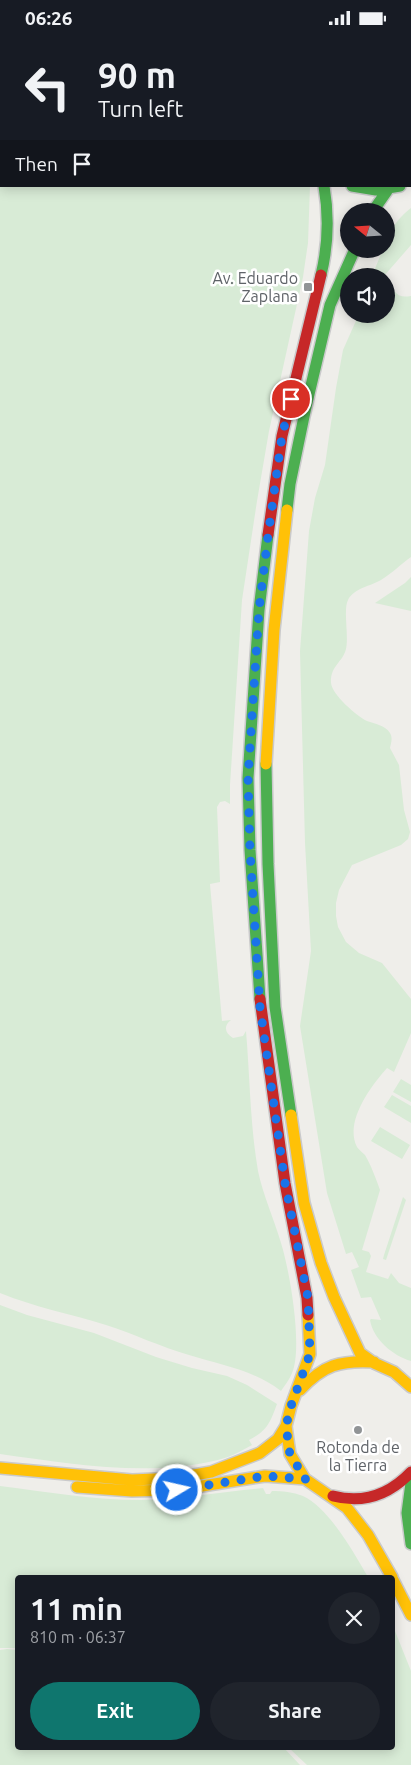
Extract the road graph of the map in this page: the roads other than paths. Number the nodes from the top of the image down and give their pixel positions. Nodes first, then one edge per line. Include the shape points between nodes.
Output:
1 (324, 187) edge
2 (355, 187) edge
3 (397, 187) edge
4 (387, 191) junction
5 (379, 203) edge
6 (351, 258) edge
7 (374, 1363) junction
8 (411, 1387) edge
9 (296, 1395) junction
10 (286, 1426) junction
11 (0, 1468) edge
12 (411, 1472) edge
13 (306, 1479) junction
14 (411, 1483) edge
15 (66, 1486) dead end
16 (322, 1491) junction
17 (411, 1544) edge
18 (390, 1575) edge
19 (395, 1584) edge
20 (411, 1615) edge

1 - 9 main road via 328,208 324,261 282,436 268,536 259,610 248,778 260,1007 285,1183 308,1298 310,1354
2 - 4 main road
3 - 4 main road
4 - 5 main road
6 - 7 main road via 330,305 290,483 274,630 265,780 275,1007 304,1203 334,1297 360,1353
7 - 8 main road via 394,1372
7 - 9 main road via 352,1360 330,1365 310,1378
9 - 10 main road
10 - 11 main road via 278,1439 260,1453 195,1476 132,1480
10 - 13 main road via 290,1455
12 - 16 main road via 384,1495 363,1500 342,1499
13 - 15 main road via 265,1476 177,1490
13 - 16 main road
14 - 17 main road via 406,1502 406,1525
16 - 18 main road via 347,1508 368,1535
19 - 20 main road

